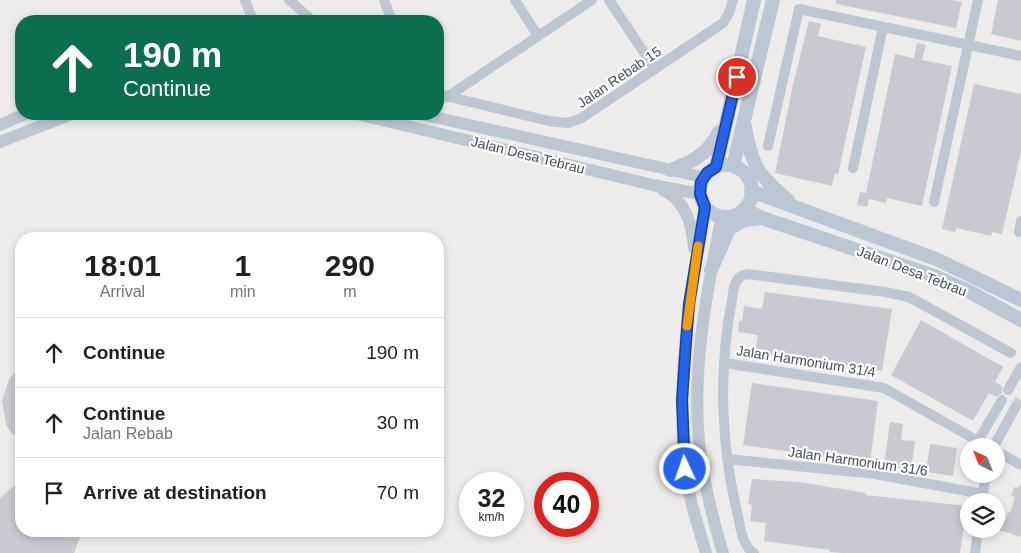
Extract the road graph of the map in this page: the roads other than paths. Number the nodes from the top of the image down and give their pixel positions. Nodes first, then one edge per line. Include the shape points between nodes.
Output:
1 (246, 0) edge
2 (290, 0) edge
3 (384, 0) edge
4 (515, 0) edge
5 (592, 0) edge
6 (609, 0) edge
7 (733, 0) edge
8 (754, 0) edge
9 (773, 0) edge
10 (978, 0) edge
11 (250, 15) edge
12 (306, 15) edge
13 (390, 15) edge
14 (883, 26) junction
15 (538, 36) junction
16 (969, 45) junction
17 (1021, 56) edge
18 (655, 69) junction
19 (444, 94) edge
20 (444, 96) edge
21 (728, 115) junction
22 (15, 118) edge
23 (444, 119) edge
24 (57, 120) edge
25 (382, 120) edge
26 (744, 121) junction
27 (0, 125) edge
28 (0, 142) edge
29 (768, 146) dead end
30 (733, 166) junction
31 (716, 167) junction
32 (852, 168) dead end
33 (670, 170) junction
34 (703, 177) junction
35 (653, 185) junction
36 (751, 191) junction
37 (702, 200) junction
38 (934, 202) dead end
39 (794, 206) junction
40 (744, 209) junction
41 (722, 216) junction
42 (762, 218) junction
43 (1021, 221) edge
44 (1019, 232) dead end
45 (696, 260) junction
46 (711, 270) junction
47 (1021, 300) edge
48 (1021, 320) edge
49 (1011, 353) dead end
50 (725, 363) junction
51 (1021, 367) edge
52 (1018, 378) edge
53 (1008, 390) dead end
54 (1002, 400) dead end
55 (1015, 408) tunnel mouth
56 (972, 438) edge
57 (985, 438) edge
58 (998, 438) edge
59 (1005, 456) edge
60 (727, 458) junction
61 (1021, 465) edge
62 (960, 493) edge
63 (977, 538) edge
64 (751, 551) edge
65 (706, 553) edge
66 (723, 553) edge
67 (975, 553) edge

1 - 11 street
2 - 12 street
3 - 13 street
4 - 15 street
5 - 15 street
6 - 18 street
7 - 18 street, Jalan Rebab 15 via 723,24
8 - 21 main road
9 - 26 main road
10 - 16 street
14 - 16 street
14 - 29 street via 799,9
14 - 32 street
15 - 19 street
16 - 17 street
16 - 38 street
18 - 20 street, Jalan Rebab 15 via 580,120 567,123 524,116
21 - 31 main road
21 - 33 main road via 715,142 704,154
22 - 27 street
23 - 33 street, Jalan Desa Tebrau
24 - 28 street
25 - 35 street, Jalan Desa Tebrau
26 - 30 main road
26 - 39 main road via 748,148 755,166 766,182
30 - 31 main road
30 - 36 main road via 747,175
31 - 34 main road
33 - 34 street, Jalan Desa Tebrau
34 - 37 main road
35 - 37 street, Jalan Desa Tebrau
35 - 45 street via 672,194 682,205 693,234
36 - 39 main road, Jalan Desa Tebrau
36 - 40 main road
37 - 41 main road via 716,215
37 - 45 street
39 - 47 main road, Jalan Desa Tebrau via 936,259
40 - 41 main road via 734,215
40 - 42 main road, Jalan Desa Tebrau
41 - 46 street
42 - 46 main road via 744,220 729,229
42 - 48 main road, Jalan Desa Tebrau via 934,276
43 - 44 street
45 - 65 street via 689,304 682,400 685,469
46 - 66 street via 700,348 699,441 705,482
49 - 50 street via 909,297 748,274 740,276 735,283 728,318
50 - 56 street, Jalan Harmonium 31/4 via 884,388
50 - 60 street
51 - 52 street
52 - 53 street
54 - 57 street
55 - 58 street
59 - 61 street
60 - 62 street, Jalan Harmonium 31/6 via 875,474
60 - 64 street via 735,502
63 - 67 street

